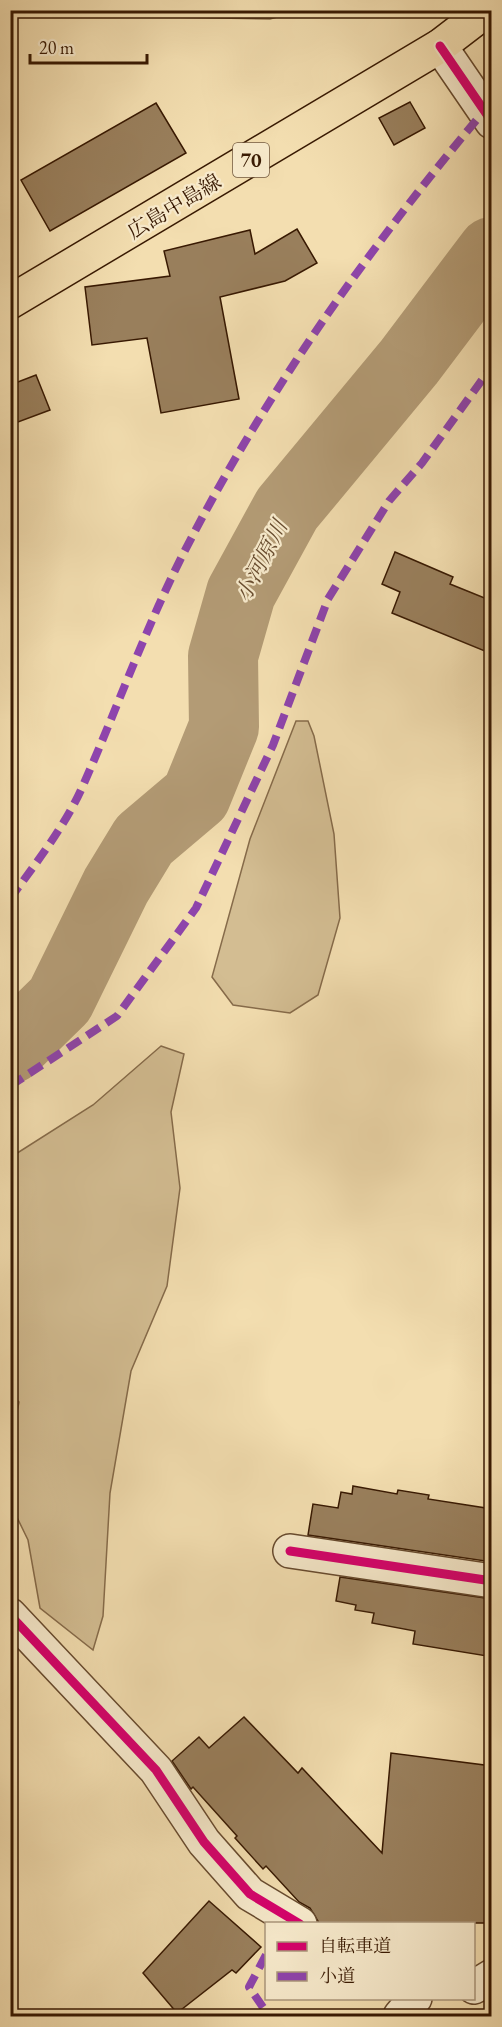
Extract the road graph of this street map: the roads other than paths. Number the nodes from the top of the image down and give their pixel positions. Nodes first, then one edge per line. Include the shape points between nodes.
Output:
1 (487, 10) edge
2 (440, 46) junction
3 (492, 122) edge
4 (10, 303) edge
5 (290, 1551) dead end
6 (492, 1581) edge
7 (10, 1615) edge
8 (298, 1922) edge
9 (492, 1976) edge
10 (475, 1986) edge
11 (413, 2000) edge
12 (400, 2016) edge

1 - 2 main road, 広島中島線 / 70
2 - 3 street
2 - 4 main road, 広島中島線 / 70
5 - 6 street
7 - 8 street via 148,1762 204,1842 250,1894
9 - 10 street
11 - 12 street

